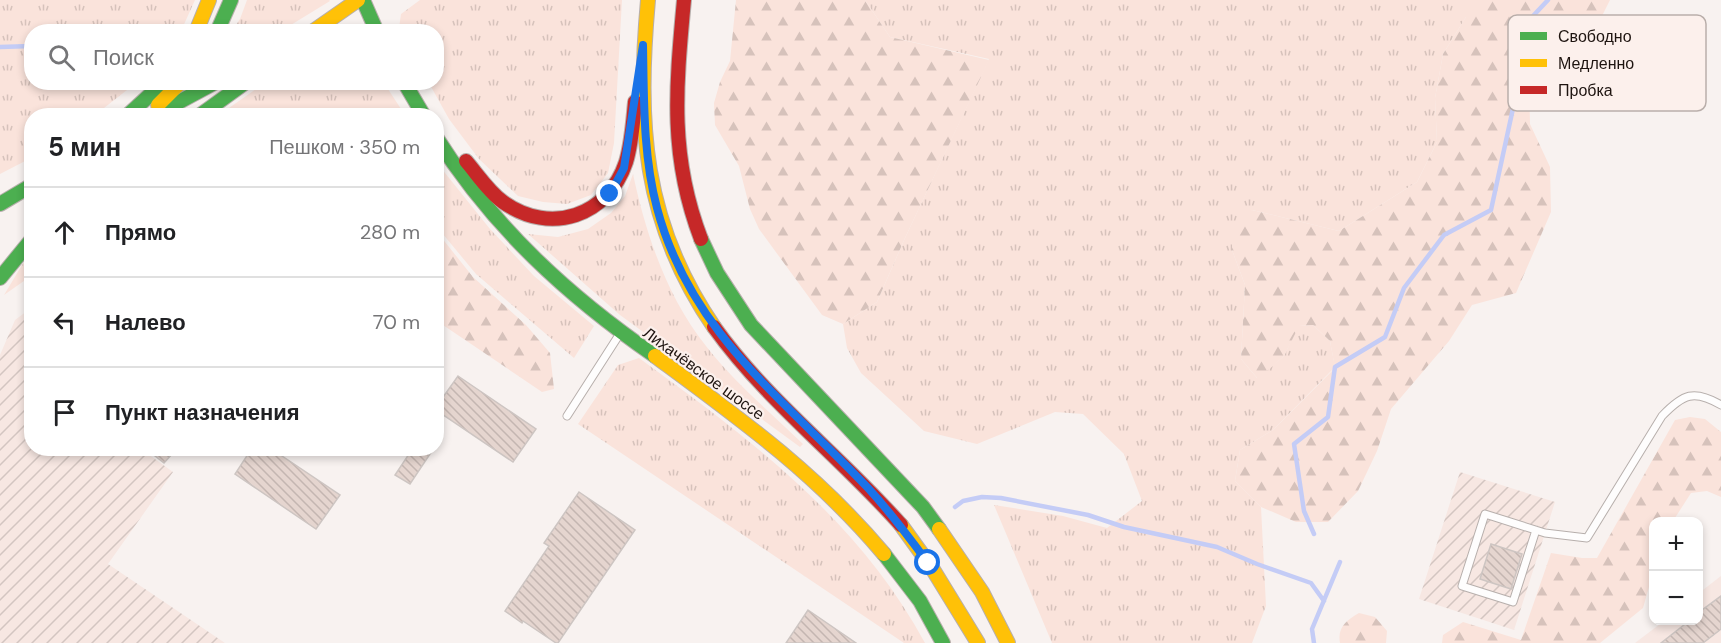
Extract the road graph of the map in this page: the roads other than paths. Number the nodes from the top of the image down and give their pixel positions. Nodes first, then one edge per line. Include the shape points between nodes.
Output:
1 (209, 0) edge
2 (231, 0) edge
3 (361, 0) edge
4 (648, 0) edge
5 (684, 0) edge
6 (199, 24) edge
7 (221, 24) edge
8 (322, 24) edge
9 (373, 24) edge
10 (643, 45) junction
11 (155, 90) edge
12 (173, 90) edge
13 (201, 90) edge
14 (235, 90) edge
15 (409, 90) edge
16 (136, 108) edge
17 (154, 108) edge
18 (168, 108) edge
19 (210, 108) edge
20 (420, 108) edge
21 (444, 136) edge
22 (444, 149) edge
23 (24, 190) edge
24 (6, 200) edge
25 (24, 250) edge
26 (0, 278) edge
27 (620, 333) junction
28 (1721, 405) edge
29 (567, 416) dead end
30 (1536, 530) junction
31 (943, 643) edge
32 (976, 643) edge
33 (1008, 643) edge

1 - 6 main road
2 - 7 main road
3 - 8 main road
3 - 9 main road
4 - 10 main road
5 - 33 main road via 675,98 679,164 699,237 715,270 751,325 923,507 982,592
10 - 21 main road via 624,168 610,194 595,208 578,216 542,219 505,204
10 - 32 main road via 645,128 657,208 699,307 744,364 901,526
11 - 16 main road
12 - 17 main road
13 - 18 main road
14 - 19 main road
15 - 20 main road
22 - 27 main road, Лихачёвское шоссе via 465,180 531,256
23 - 24 main road
25 - 26 main road
27 - 29 lane
27 - 31 main road, Лихачёвское шоссе via 802,469 892,564 918,598
28 - 30 lane via 1692,394 1675,403 1662,417 1587,538
30 - 30 lane via 1485,514 1462,586 1513,602

